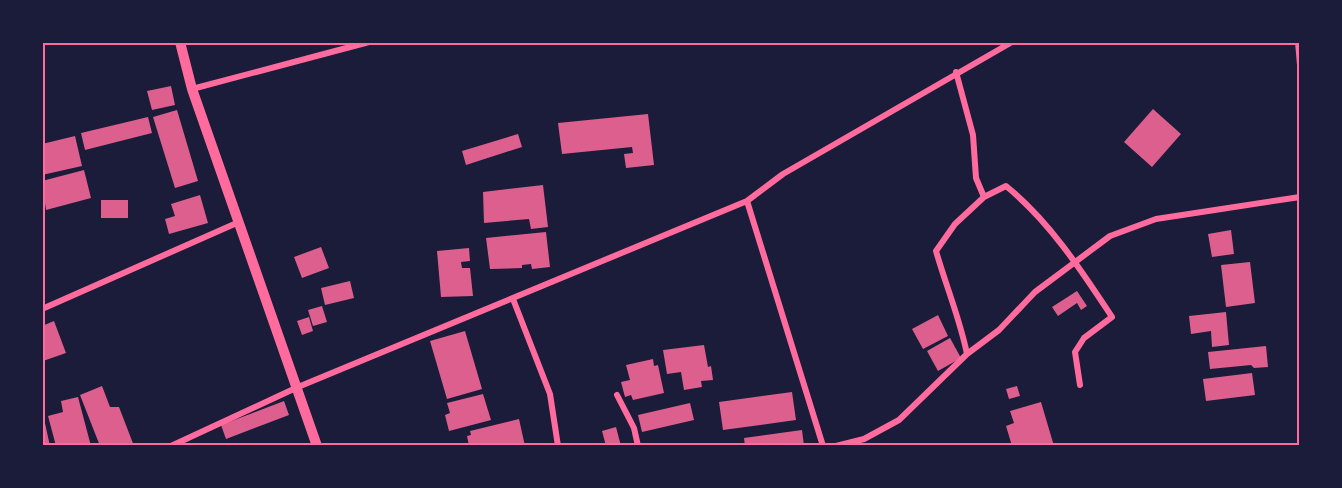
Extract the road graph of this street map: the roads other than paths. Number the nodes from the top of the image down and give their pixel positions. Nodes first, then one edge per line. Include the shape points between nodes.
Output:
1 (180, 42) edge
2 (369, 42) edge
3 (1012, 42) edge
4 (1298, 42) edge
5 (1300, 65) edge
6 (957, 74) junction
7 (192, 89) junction
8 (984, 197) junction
9 (1300, 197) edge
10 (747, 201) junction
11 (239, 222) junction
12 (1075, 262) junction
13 (513, 299) junction
14 (42, 309) edge
15 (967, 354) junction
16 (1080, 385) dead end
17 (298, 387) junction
18 (617, 395) dead end
19 (171, 446) edge
20 (317, 446) edge
21 (558, 446) edge
22 (638, 446) edge
23 (822, 446) edge
24 (836, 446) edge

1 - 7 street
2 - 7 street
3 - 6 street
4 - 5 street
6 - 8 street via 973,135 976,178
6 - 10 street via 783,174
7 - 11 street
8 - 12 street via 1006,186 1034,209
8 - 15 street via 955,224 936,250
9 - 12 street via 1156,219 1110,236
10 - 13 street
10 - 23 street
11 - 14 street
11 - 17 street
12 - 15 street via 1035,292 999,330
12 - 16 street via 1112,317 1084,338 1075,352
13 - 17 street
13 - 21 street via 550,394
15 - 24 street via 899,420 864,439
17 - 19 street
17 - 20 street
18 - 22 street via 634,428

